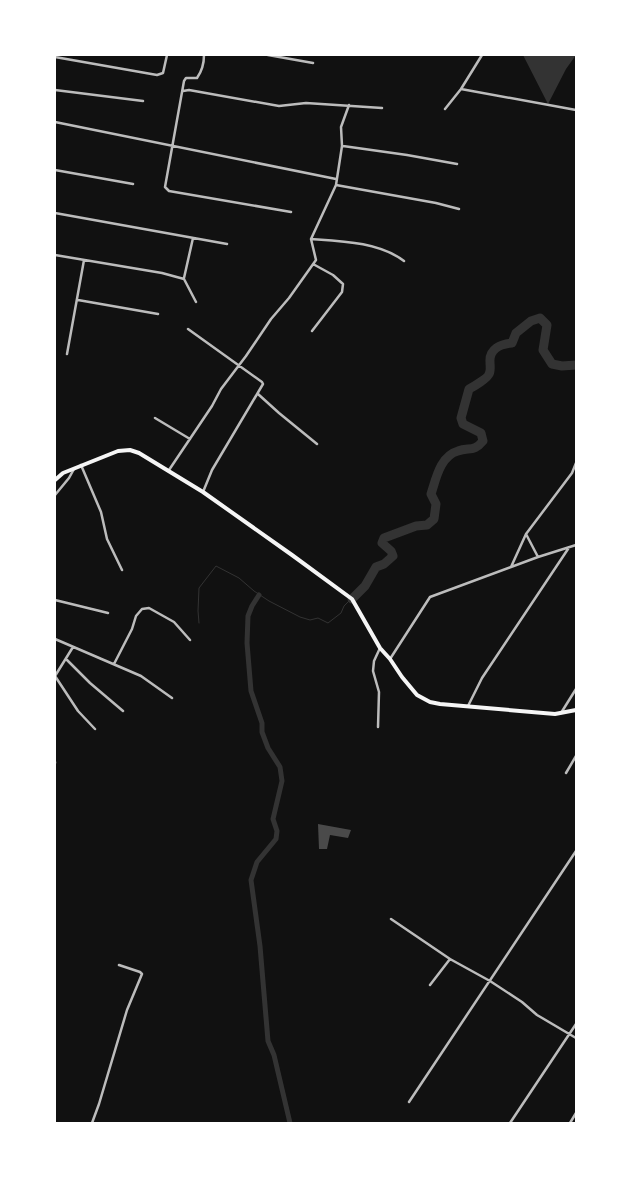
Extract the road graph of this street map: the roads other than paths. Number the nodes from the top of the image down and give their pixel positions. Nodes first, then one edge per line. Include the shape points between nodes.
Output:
1 (167, 55) edge
2 (204, 55) edge
3 (268, 55) edge
4 (482, 55) edge
5 (55, 57) edge
6 (63, 57) edge
7 (313, 63) dead end
8 (461, 89) junction
9 (55, 90) edge
10 (183, 90) junction
11 (143, 101) dead end
12 (348, 105) junction
13 (382, 108) dead end
14 (445, 109) dead end
15 (576, 110) edge
16 (55, 122) edge
17 (172, 145) junction
18 (342, 146) junction
19 (457, 164) dead end
20 (55, 170) edge
21 (336, 179) junction
22 (133, 184) dead end
23 (336, 185) junction
24 (459, 209) dead end
25 (291, 212) dead end
26 (55, 213) edge
27 (193, 238) junction
28 (311, 238) junction
29 (226, 244) dead end
30 (55, 255) edge
31 (84, 260) junction
32 (404, 261) dead end
33 (313, 264) junction
34 (184, 279) junction
35 (77, 300) junction
36 (196, 302) dead end
37 (158, 314) dead end
38 (188, 329) dead end
39 (312, 331) dead end
40 (67, 354) dead end
41 (238, 365) junction
42 (258, 394) junction
43 (155, 418) dead end
44 (190, 439) junction
45 (317, 444) dead end
46 (576, 463) edge
47 (81, 465) junction
48 (75, 467) junction
49 (169, 470) junction
50 (55, 480) edge
51 (203, 492) junction
52 (55, 495) edge
53 (526, 534) junction
54 (576, 545) edge
55 (569, 547) junction
56 (538, 557) junction
57 (511, 567) junction
58 (122, 570) dead end
59 (55, 600) edge
60 (108, 613) dead end
61 (55, 639) edge
62 (190, 640) dead end
63 (73, 646) junction
64 (380, 648) junction
65 (66, 659) junction
66 (390, 659) junction
67 (114, 664) junction
68 (576, 689) edge
69 (172, 698) dead end
70 (468, 706) junction
71 (576, 710) edge
72 (123, 711) dead end
73 (561, 714) junction
74 (378, 727) dead end
75 (95, 729) dead end
76 (576, 756) edge
77 (566, 773) dead end
78 (576, 851) edge
79 (391, 919) dead end
80 (450, 959) junction
81 (119, 965) dead end
82 (490, 981) junction
83 (430, 985) dead end
84 (576, 1024) edge
85 (570, 1034) junction
86 (576, 1038) edge
87 (409, 1102) dead end
88 (576, 1113) edge
89 (92, 1123) edge
90 (510, 1123) edge
91 (570, 1123) edge

1 - 6 street via 163,72 157,75
2 - 10 street via 200,74 197,78 186,78
3 - 7 street
4 - 8 street
5 - 6 street
8 - 14 street
8 - 15 street
9 - 11 street
10 - 12 street via 279,106 306,102
10 - 17 street
12 - 13 street
12 - 18 street via 341,127
16 - 17 street
17 - 21 street
17 - 25 street via 167,190
18 - 19 street
18 - 21 street
20 - 22 street
21 - 23 street
23 - 24 street
23 - 28 street
26 - 27 street
27 - 29 street
27 - 34 street
28 - 32 street via 375,248 393,253
28 - 33 street via 316,260
30 - 31 street
31 - 34 street
31 - 35 street
33 - 39 street via 343,284 342,292
33 - 41 street
34 - 36 street
35 - 37 street
35 - 40 street
38 - 41 street
41 - 42 street via 262,382 263,387
41 - 44 street
42 - 45 street
42 - 51 street via 212,470
43 - 44 street
44 - 49 street
46 - 53 street
47 - 48 main road
47 - 49 main road via 118,451 130,450
47 - 58 street via 101,512 107,540
48 - 50 main road
48 - 52 street
49 - 51 main road
51 - 64 main road via 352,599
53 - 56 street
53 - 57 street
54 - 55 street
55 - 56 street
55 - 70 street via 482,678
56 - 57 street
57 - 66 street via 430,597
59 - 60 street
61 - 63 street
62 - 67 street via 174,622 149,608 142,608
63 - 65 street
63 - 67 street
64 - 66 main road
64 - 74 street via 374,661 379,692
65 - 72 street
65 - 75 street via 55,676 78,711
66 - 70 main road via 418,695 430,702
67 - 69 street via 141,676
68 - 73 street
70 - 73 main road
71 - 73 main road
76 - 77 street
78 - 82 street
79 - 80 street
80 - 82 street
80 - 83 street
81 - 89 street via 142,974 127,1010
82 - 85 street
82 - 87 street
84 - 85 street
85 - 86 street
85 - 90 street
88 - 91 street

